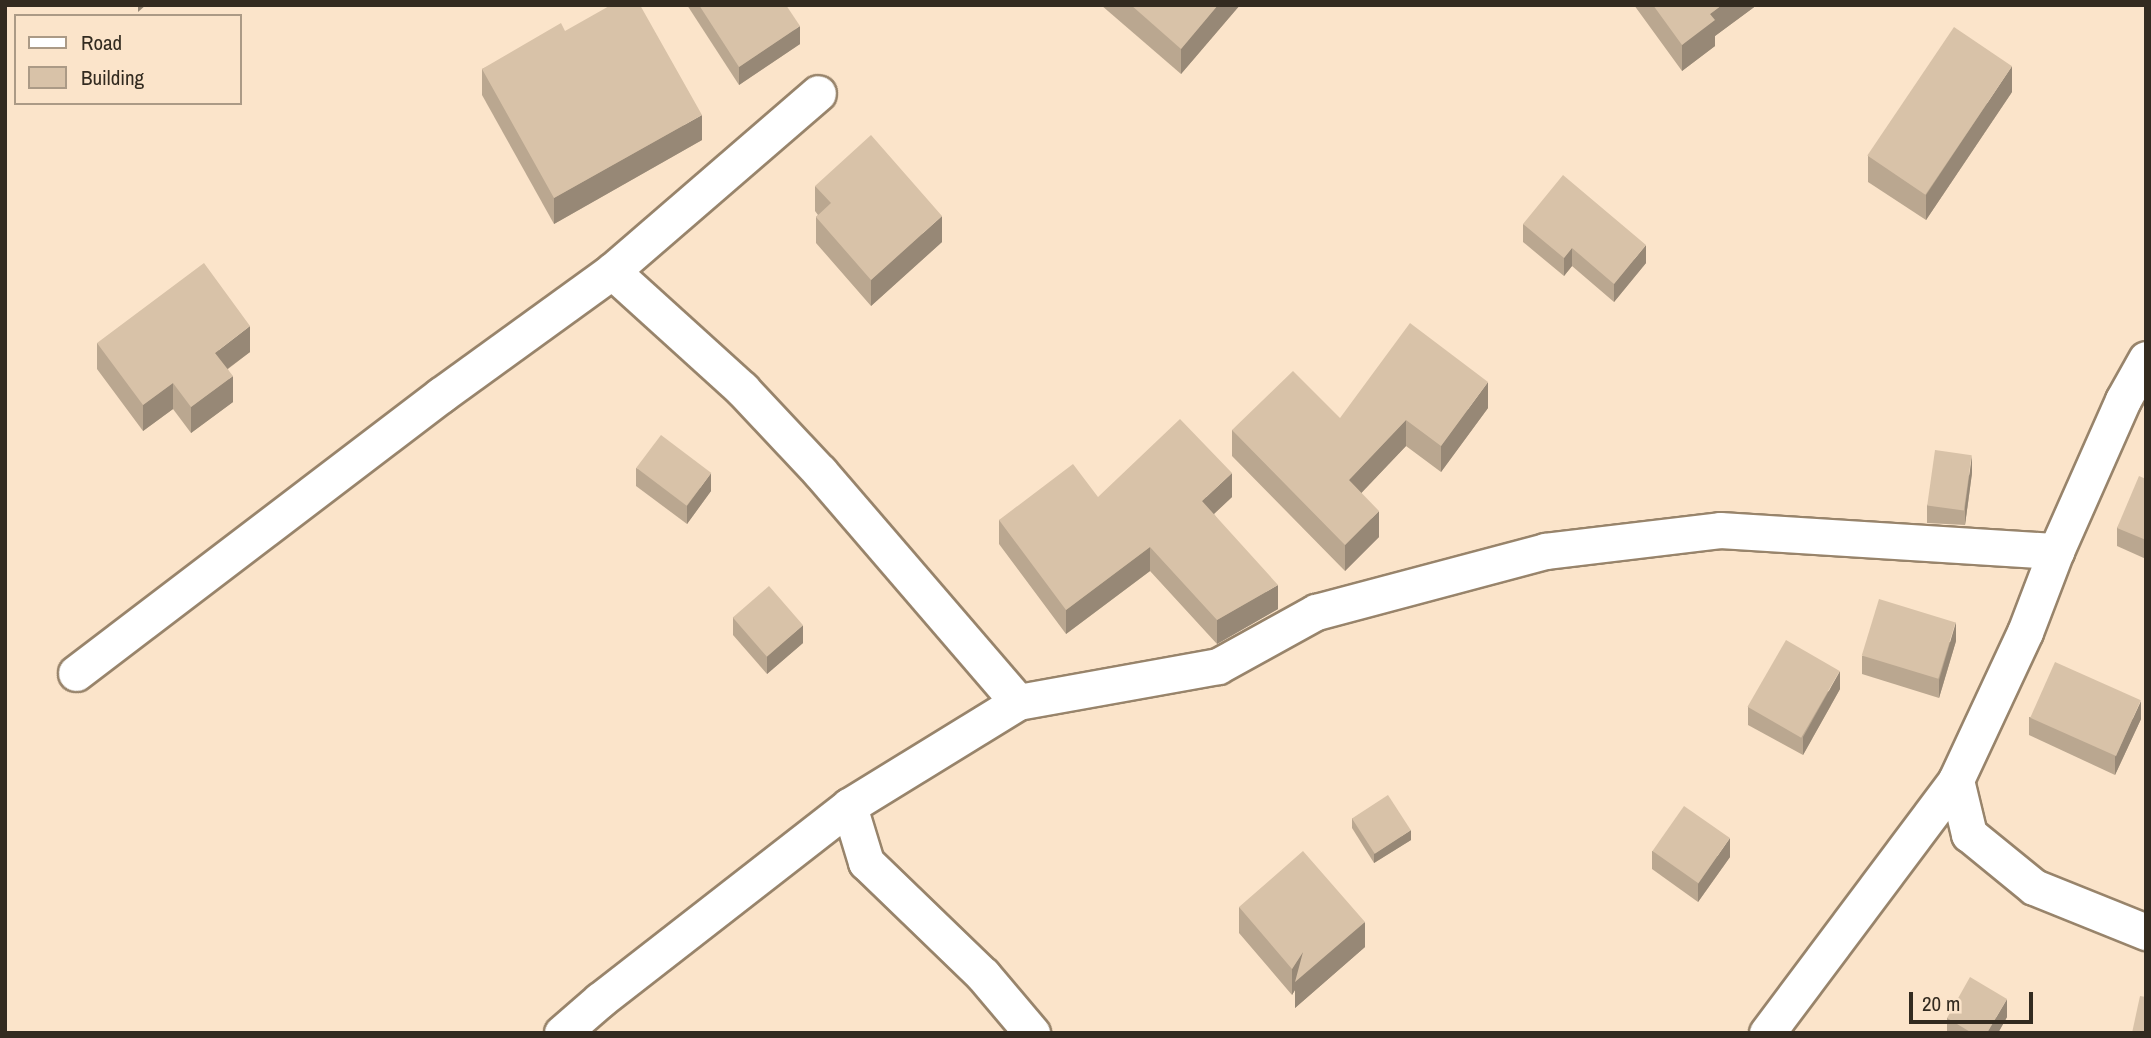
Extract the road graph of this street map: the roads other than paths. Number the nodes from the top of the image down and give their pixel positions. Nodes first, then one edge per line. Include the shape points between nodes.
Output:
1 (818, 93) dead end
2 (612, 271) junction
3 (2146, 359) edge
4 (2056, 551) junction
5 (76, 673) dead end
6 (1018, 702) junction
7 (1956, 780) junction
8 (849, 806) junction
9 (2146, 932) edge
10 (1028, 1031) edge
11 (562, 1033) edge
12 (1767, 1033) edge

1 - 2 street
2 - 5 street
2 - 6 street via 742,389 820,472
3 - 4 street
4 - 6 street via 1720,530 1545,551 1316,612 1218,666
4 - 7 street via 2025,632
6 - 8 street
7 - 9 street via 1969,834 2034,887
7 - 12 street
8 - 10 street via 866,862 983,975
8 - 11 street

